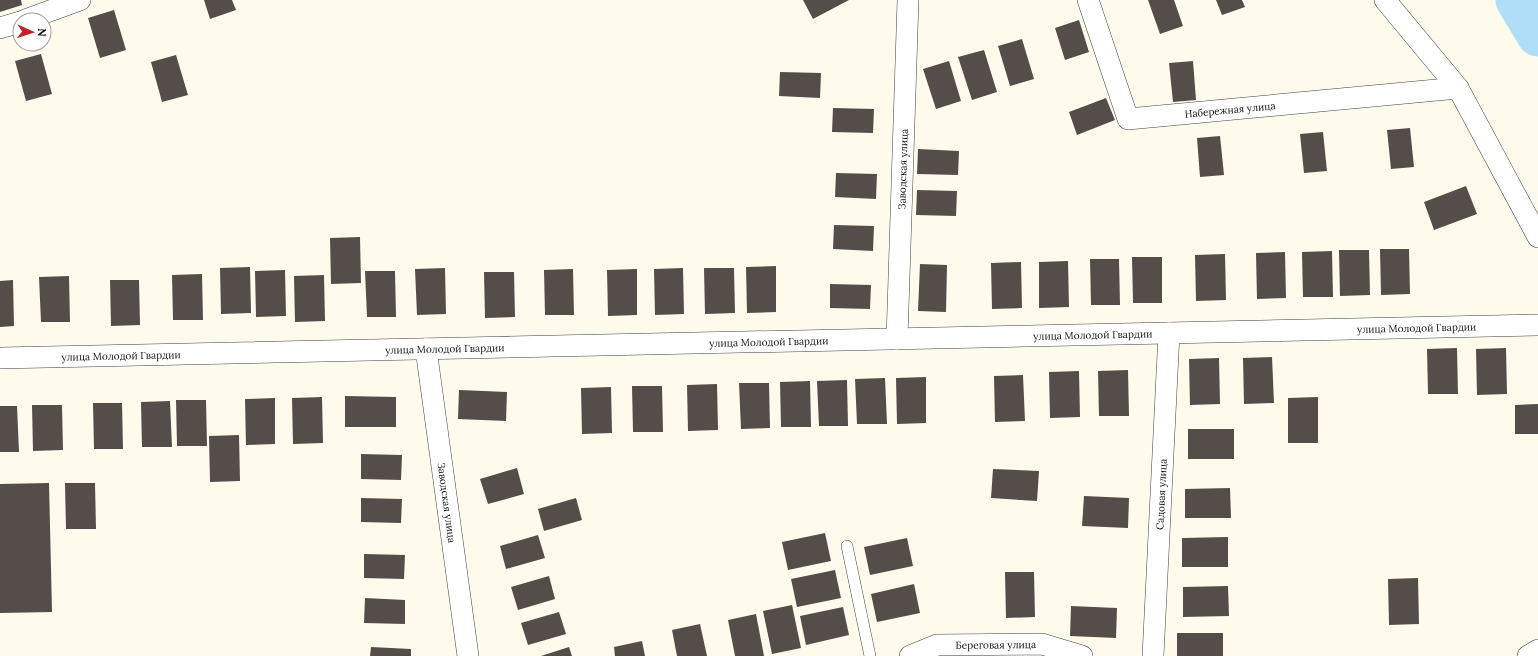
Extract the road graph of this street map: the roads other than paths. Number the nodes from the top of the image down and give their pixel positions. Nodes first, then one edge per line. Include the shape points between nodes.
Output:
1 (80, 0) edge
2 (908, 0) edge
3 (1088, 0) edge
4 (1385, 0) edge
5 (47, 12) edge
6 (12, 24) edge
7 (0, 28) edge
8 (1458, 88) junction
9 (1538, 237) edge
10 (1538, 325) edge
11 (1169, 333) junction
12 (896, 339) junction
13 (426, 349) junction
14 (0, 358) edge
15 (847, 546) dead end
16 (1538, 650) edge
17 (468, 656) edge
18 (870, 656) edge
19 (910, 656) edge
20 (1082, 656) edge
21 (1153, 656) edge
22 (1528, 656) edge

1 - 5 street
2 - 12 street, Заводская улица
3 - 8 street, Набережная улица via 1128,119
4 - 8 street
6 - 7 street
8 - 9 street
10 - 11 street, улица Молодой Гвардии
11 - 12 street, улица Молодой Гвардии
11 - 21 street, Садовая улица
12 - 13 street, улица Молодой Гвардии
13 - 14 street, улица Молодой Гвардии
13 - 17 street, Заводская улица
15 - 18 lane
16 - 22 street
19 - 20 street, Береговая улица via 937,645 1042,644

